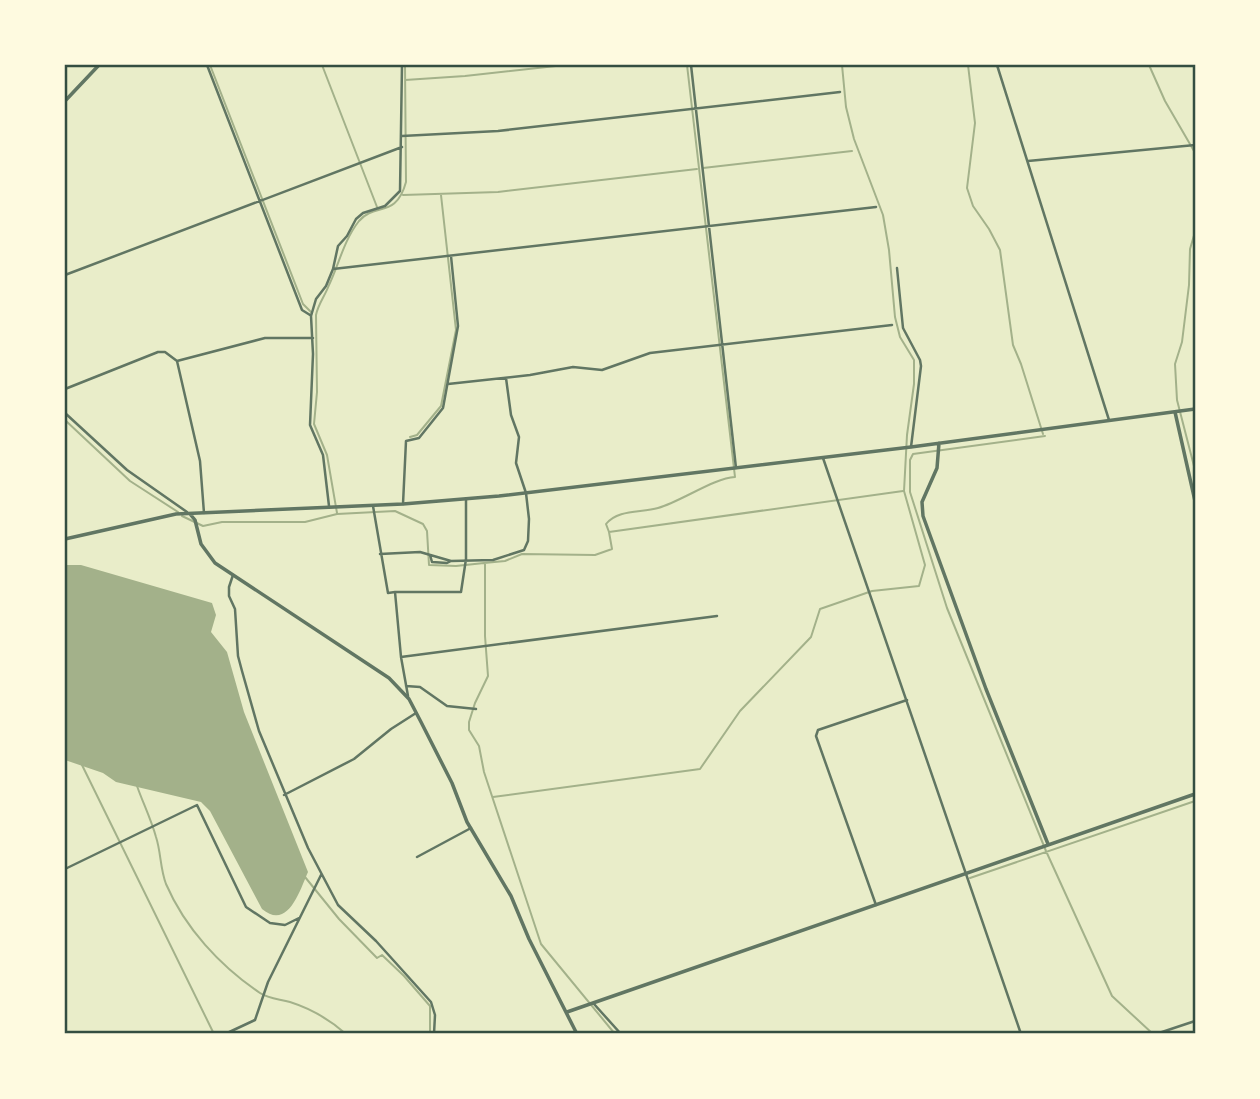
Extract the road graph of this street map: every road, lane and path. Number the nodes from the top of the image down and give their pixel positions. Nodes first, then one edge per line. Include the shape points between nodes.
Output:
1 (99, 65) edge
2 (207, 65) edge
3 (402, 65) edge
4 (691, 65) edge
5 (997, 65) edge
6 (840, 92) dead end
7 (65, 101) edge
8 (697, 109) junction
9 (402, 136) junction
10 (1195, 145) edge
11 (402, 147) junction
12 (1028, 161) junction
13 (258, 200) junction
14 (876, 207) dead end
15 (709, 226) junction
16 (451, 256) junction
17 (897, 268) dead end
18 (333, 269) junction
19 (65, 275) edge
20 (311, 316) junction
21 (892, 325) dead end
22 (313, 338) junction
23 (722, 345) junction
24 (177, 361) junction
25 (506, 378) junction
26 (448, 384) junction
27 (65, 389) edge
28 (1195, 410) edge
29 (1175, 412) junction
30 (65, 413) edge
31 (1109, 420) junction
32 (939, 443) junction
33 (911, 447) junction
34 (822, 457) junction
35 (736, 468) junction
36 (526, 493) junction
37 (466, 499) junction
38 (1195, 501) edge
39 (403, 504) junction
40 (373, 505) junction
41 (329, 507) junction
42 (190, 514) junction
43 (204, 514) junction
44 (65, 540) edge
45 (380, 554) junction
46 (466, 559) junction
47 (233, 575) junction
48 (395, 592) junction
49 (717, 615) dead end
50 (401, 657) junction
51 (406, 686) junction
52 (409, 699) junction
53 (907, 700) junction
54 (475, 709) dead end
55 (416, 713) junction
56 (1195, 794) edge
57 (284, 795) junction
58 (471, 828) junction
59 (1048, 844) junction
60 (417, 857) dead end
61 (65, 870) edge
62 (965, 874) junction
63 (320, 875) junction
64 (876, 905) junction
65 (299, 918) junction
66 (594, 1004) junction
67 (567, 1012) junction
68 (1195, 1021) edge
69 (225, 1034) edge
70 (434, 1034) edge
71 (578, 1034) edge
72 (621, 1034) edge
73 (1021, 1034) edge
74 (1156, 1034) edge

1 - 7 street
2 - 13 street
3 - 9 street
4 - 8 street
5 - 12 street
6 - 8 street
8 - 9 street via 498,131
8 - 15 street
9 - 11 street
10 - 12 street
11 - 13 street
11 - 18 street via 400,191 385,206 360,214 338,246
12 - 31 street
13 - 19 street
13 - 20 street via 302,310
14 - 15 street
15 - 16 street
15 - 23 street
16 - 18 street
16 - 26 street via 458,326
17 - 33 street via 903,328 921,366
18 - 20 street
20 - 22 street
21 - 23 street
22 - 24 street via 265,338
22 - 41 street via 310,425 323,455
23 - 25 street via 650,353 601,370 573,367
23 - 35 street
24 - 27 street via 158,352
24 - 43 street via 200,461
25 - 26 street
25 - 36 street via 519,437 516,463
26 - 39 street via 443,408 419,438 406,441
28 - 29 street
29 - 31 street
29 - 38 street
30 - 42 street via 127,470
31 - 32 street
32 - 33 street
32 - 59 street via 937,468 922,502 923,516
33 - 34 street
34 - 35 street
34 - 53 street
35 - 36 street
36 - 37 street
36 - 46 street via 524,550 493,560
37 - 39 street
37 - 46 street
39 - 40 street
40 - 41 street
40 - 45 street
41 - 43 street
42 - 43 street
42 - 44 street via 163,516
42 - 47 street via 207,554
45 - 46 street via 420,552 451,561
45 - 48 street via 387,593
46 - 48 street via 461,592
47 - 52 street via 389,678
47 - 57 street via 229,596 235,610 238,656 259,732
48 - 50 street
49 - 50 street
50 - 51 street
51 - 52 street
51 - 54 street via 420,687 447,706
52 - 55 street
53 - 62 street
53 - 64 street via 818,730 816,736
55 - 57 street via 354,760
55 - 58 street
56 - 59 street
57 - 63 street
58 - 60 street
58 - 67 street via 511,896
59 - 62 street
61 - 65 street via 197,805 246,906 270,923 285,925
62 - 64 street
62 - 73 street
63 - 65 street
63 - 70 street via 338,905 431,1003
64 - 66 street
65 - 69 street via 255,1020
66 - 67 street
66 - 72 street
67 - 71 street
68 - 74 street

